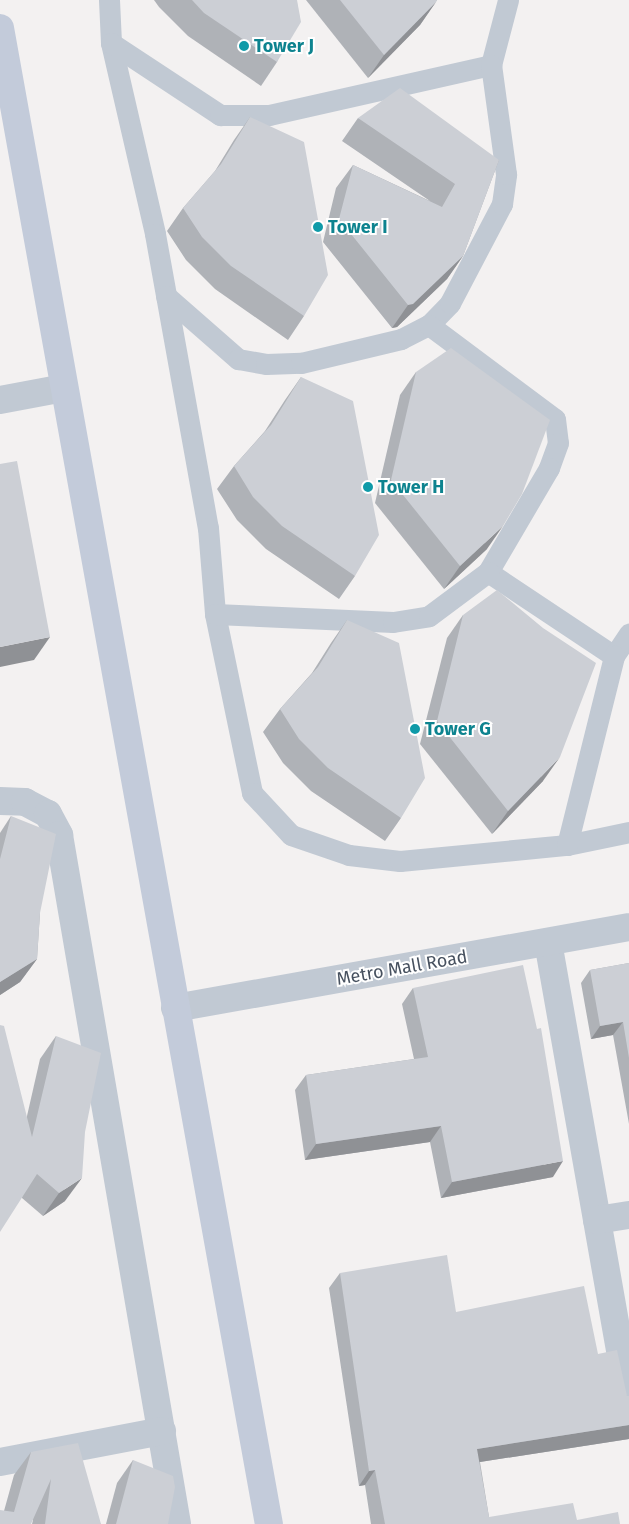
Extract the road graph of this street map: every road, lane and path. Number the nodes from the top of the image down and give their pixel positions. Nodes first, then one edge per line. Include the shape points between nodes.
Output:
1 (110, 0) edge
2 (508, 0) edge
3 (0, 28) edge
4 (112, 43) junction
5 (491, 65) junction
6 (166, 296) junction
7 (429, 325) junction
8 (64, 388) junction
9 (0, 400) edge
10 (488, 572) junction
11 (215, 614) junction
12 (629, 634) edge
13 (614, 656) junction
14 (0, 801) edge
15 (629, 832) edge
16 (567, 845) junction
17 (629, 926) edge
18 (548, 942) junction
19 (176, 1008) junction
20 (629, 1214) edge
21 (597, 1220) junction
22 (629, 1401) edge
23 (162, 1431) junction
24 (0, 1462) edge
25 (177, 1524) edge
26 (269, 1524) edge

1 - 4 lane
2 - 5 lane
3 - 8 street
4 - 5 lane via 220,115 269,115
4 - 6 lane
5 - 7 lane via 506,174 502,204 450,303
6 - 7 lane via 238,359 266,364 301,363 401,340
6 - 11 lane via 208,528
7 - 10 lane via 555,419 558,443 549,468
8 - 9 street
8 - 19 street
10 - 11 lane via 429,616 393,622
10 - 13 lane
11 - 16 lane via 252,793 291,835 349,855 400,861
12 - 13 lane
13 - 16 lane
14 - 23 street via 25,802 48,814 59,835
15 - 16 lane
17 - 18 street, Metro Mall Road
18 - 19 street, Metro Mall Road
18 - 21 street
19 - 26 street
20 - 21 street
21 - 22 street
23 - 24 street
23 - 25 street

